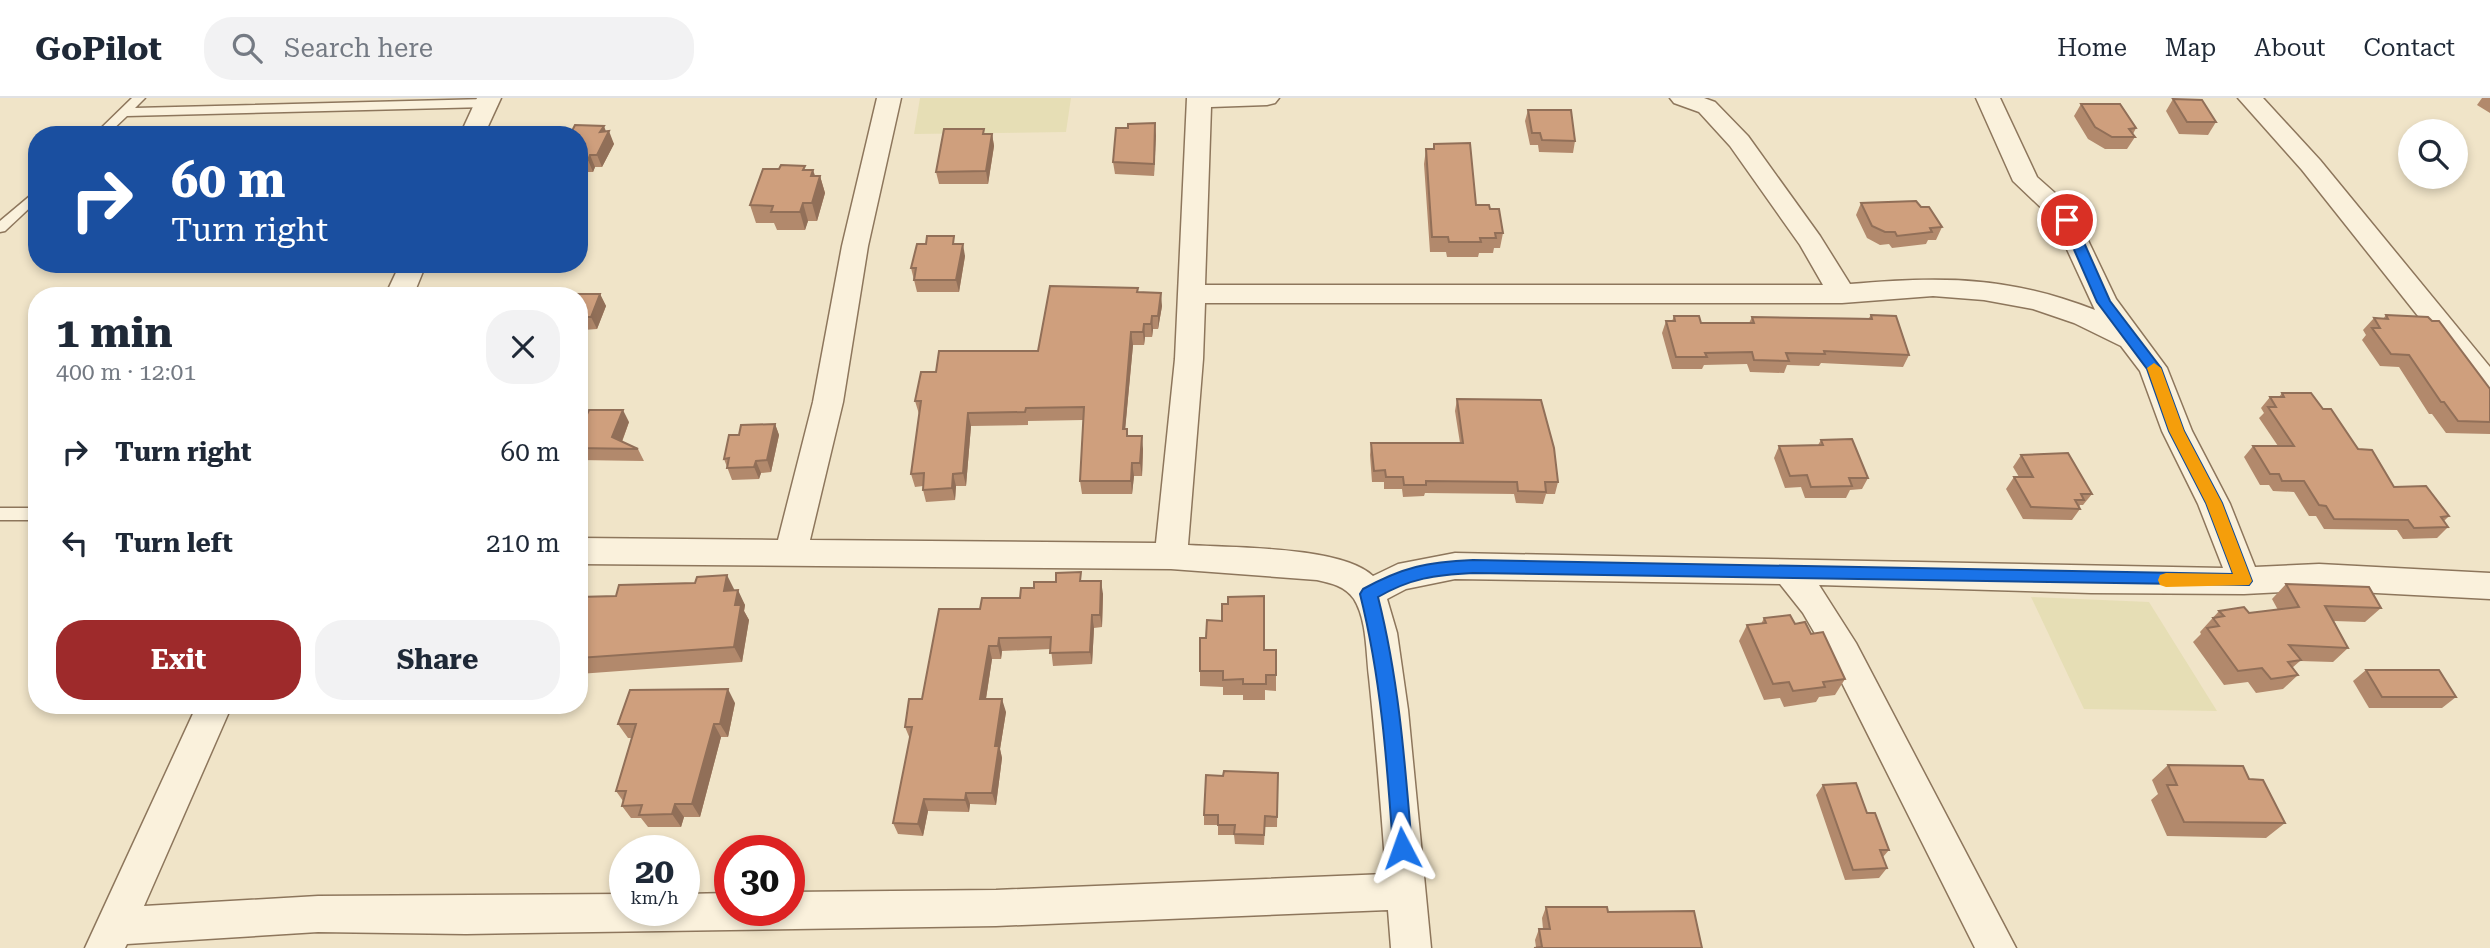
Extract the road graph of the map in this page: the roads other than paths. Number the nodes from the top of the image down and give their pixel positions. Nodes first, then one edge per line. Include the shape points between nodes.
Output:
1 (139, 98) edge
2 (889, 98) edge
3 (1267, 98) edge
4 (1682, 98) edge
5 (1988, 98) edge
6 (2250, 98) edge
7 (1199, 99) edge
8 (488, 100) edge
9 (125, 112) junction
10 (110, 126) edge
11 (476, 126) edge
12 (28, 202) edge
13 (0, 228) edge
14 (1193, 294) junction
15 (1842, 294) junction
16 (2129, 338) junction
17 (2490, 387) edge
18 (0, 514) edge
19 (28, 514) edge
20 (588, 551) edge
21 (791, 554) junction
22 (1171, 556) junction
23 (1789, 571) junction
24 (2244, 581) junction
25 (2490, 586) edge
26 (1369, 594) junction
27 (211, 714) edge
28 (1405, 891) junction
29 (110, 937) edge
30 (1411, 948) edge
31 (1996, 948) edge

1 - 9 lane
2 - 21 street via 857,234 828,402
3 - 7 street
4 - 15 street via 1707,107 1739,142 1811,242
5 - 16 street via 2026,181 2064,215 2104,302
6 - 17 street via 2278,126
7 - 14 street
8 - 9 lane
8 - 11 street
9 - 10 lane
12 - 13 lane
14 - 15 street
14 - 22 street
15 - 16 street via 1932,287 2003,294 2076,312
16 - 24 street via 2154,368
18 - 19 lane
20 - 21 street
21 - 22 street
22 - 26 street via 1338,571 1359,580
23 - 24 street
23 - 26 street via 1455,566 1398,577
23 - 31 street via 1844,653
24 - 25 street via 2319,577
26 - 28 street via 1383,650 1392,720
27 - 29 street
28 - 29 street via 996,908 317,914
28 - 30 street

